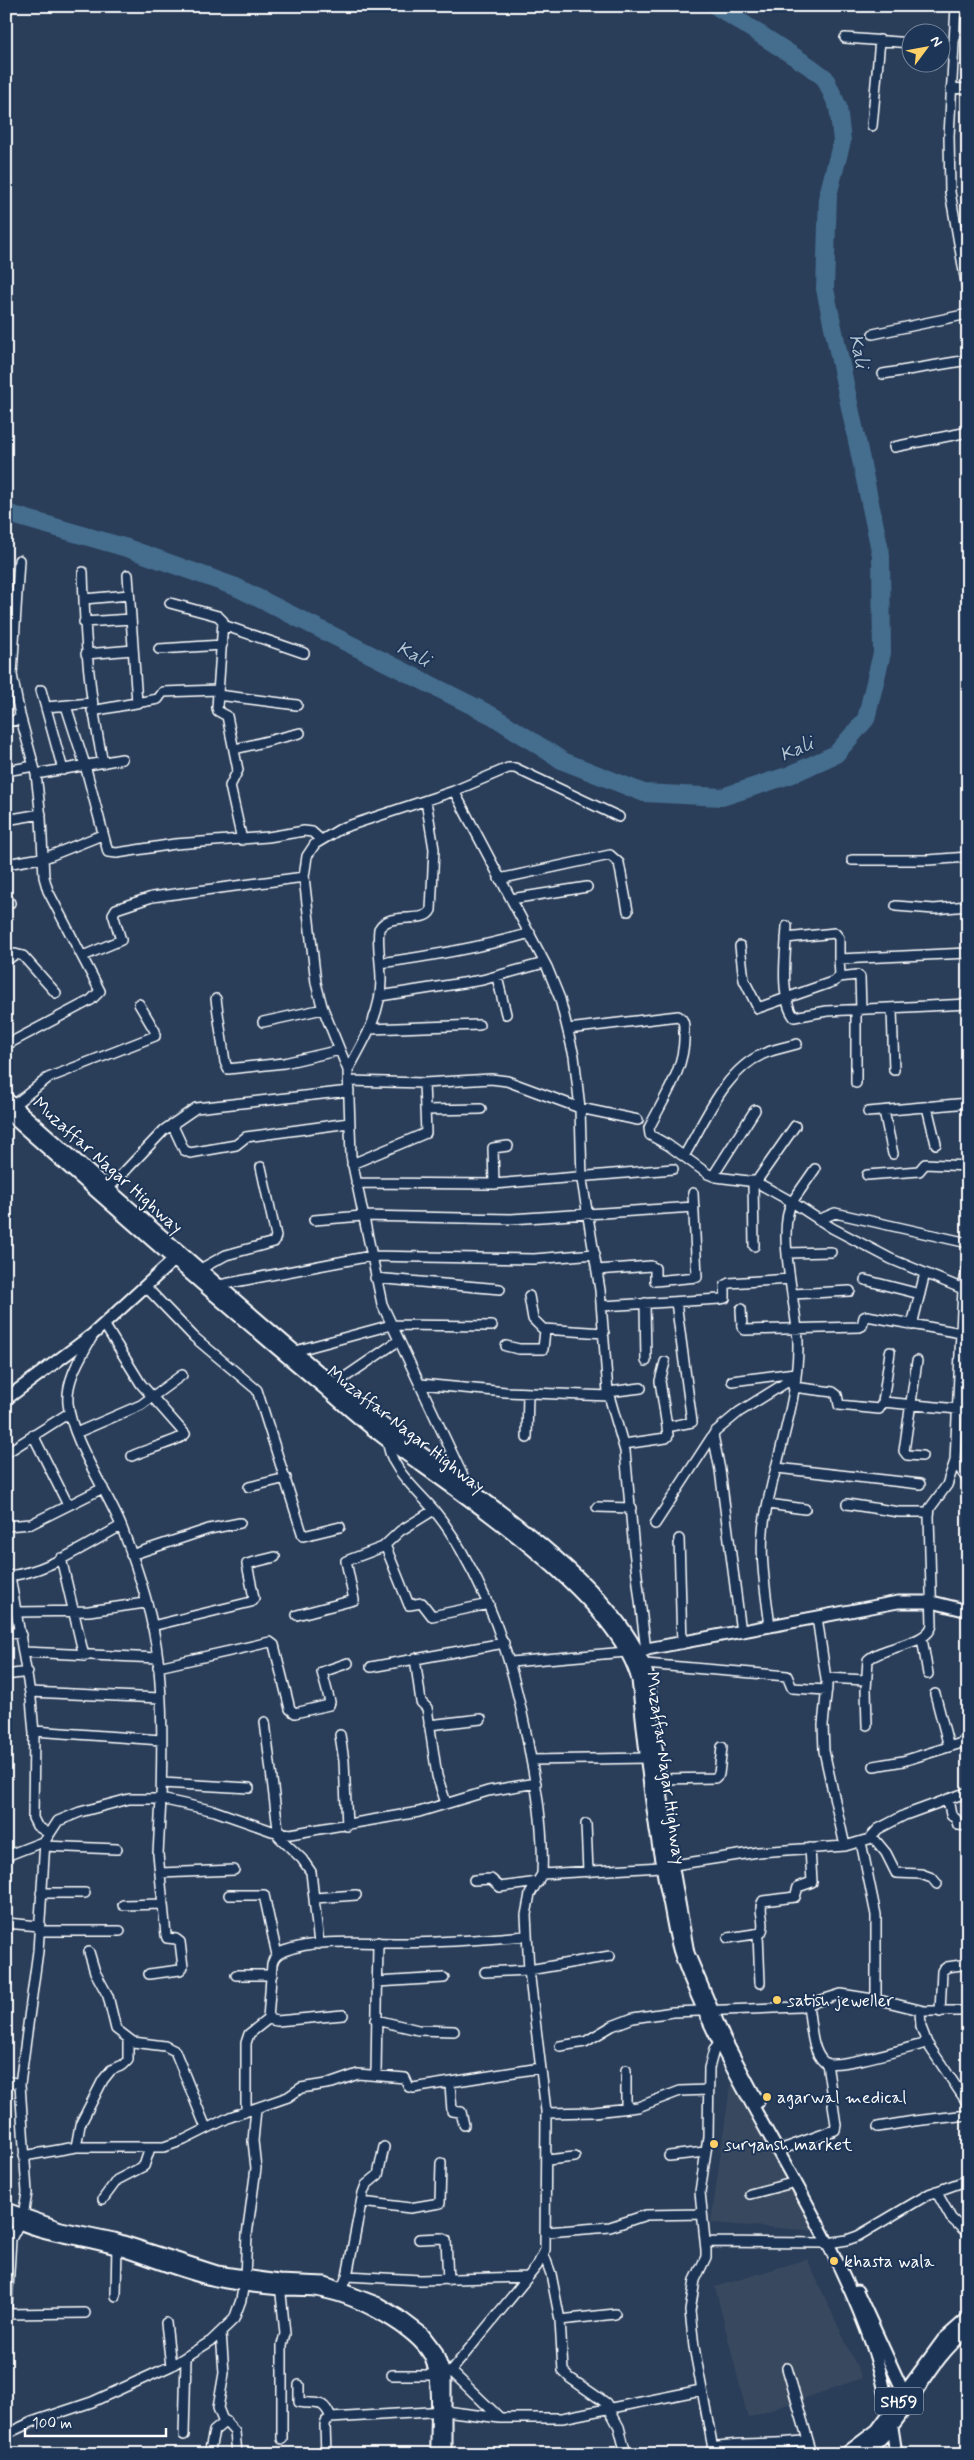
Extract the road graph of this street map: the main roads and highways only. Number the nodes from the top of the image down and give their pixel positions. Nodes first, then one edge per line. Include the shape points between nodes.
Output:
1 (9, 1105) edge
2 (177, 1256) junction
3 (195, 1272) junction
4 (6, 1399) edge
5 (968, 1611) edge
6 (637, 1651) junction
7 (667, 1867) junction
8 (721, 2041) junction
9 (6, 2209) edge
10 (6, 2217) edge
11 (21, 2220) junction
12 (832, 2243) junction
13 (968, 2318) edge
14 (968, 2330) edge
15 (906, 2398) junction
16 (441, 2412) junction
17 (891, 2420) junction
18 (437, 2454) edge
19 (445, 2454) edge
20 (845, 2454) edge
21 (863, 2454) edge
22 (896, 2454) edge

1 - 2 main road, Muzaffar Nagar Highway
1 - 2 main road, Muzaffar Nagar Highway via 108,1189
2 - 3 main road, Muzaffar Nagar Highway
2 - 4 main road via 92,1335
3 - 6 main road, Muzaffar Nagar Highway via 387,1441 558,1571
3 - 6 main road, Muzaffar Nagar Highway via 219,1285 386,1427 540,1544 607,1608
5 - 6 main road via 932,1602 898,1602
6 - 7 main road, Muzaffar Nagar Highway via 647,1758
6 - 7 main road, Muzaffar Nagar Highway via 645,1664 660,1779
7 - 8 main road, Muzaffar Nagar Highway via 688,1953
8 - 12 main road, Muzaffar Nagar Highway
8 - 12 main road, Muzaffar Nagar Highway via 785,2148
9 - 11 main road
10 - 11 main road
11 - 16 main road via 61,2228 245,2281 280,2285 325,2283 340,2292 379,2304 424,2334 436,2351 442,2376
12 - 15 main road, Muzaffar Nagar Highway
12 - 17 main road, Muzaffar Nagar Highway via 872,2346
13 - 15 main road, SH59 via 943,2340
14 - 15 main road, SH59 via 950,2346
15 - 17 main road, SH59
16 - 18 main road
16 - 19 main road
17 - 20 main road, SH59
17 - 21 main road, SH59 via 879,2441
17 - 22 main road, Muzaffar Nagar Highway

